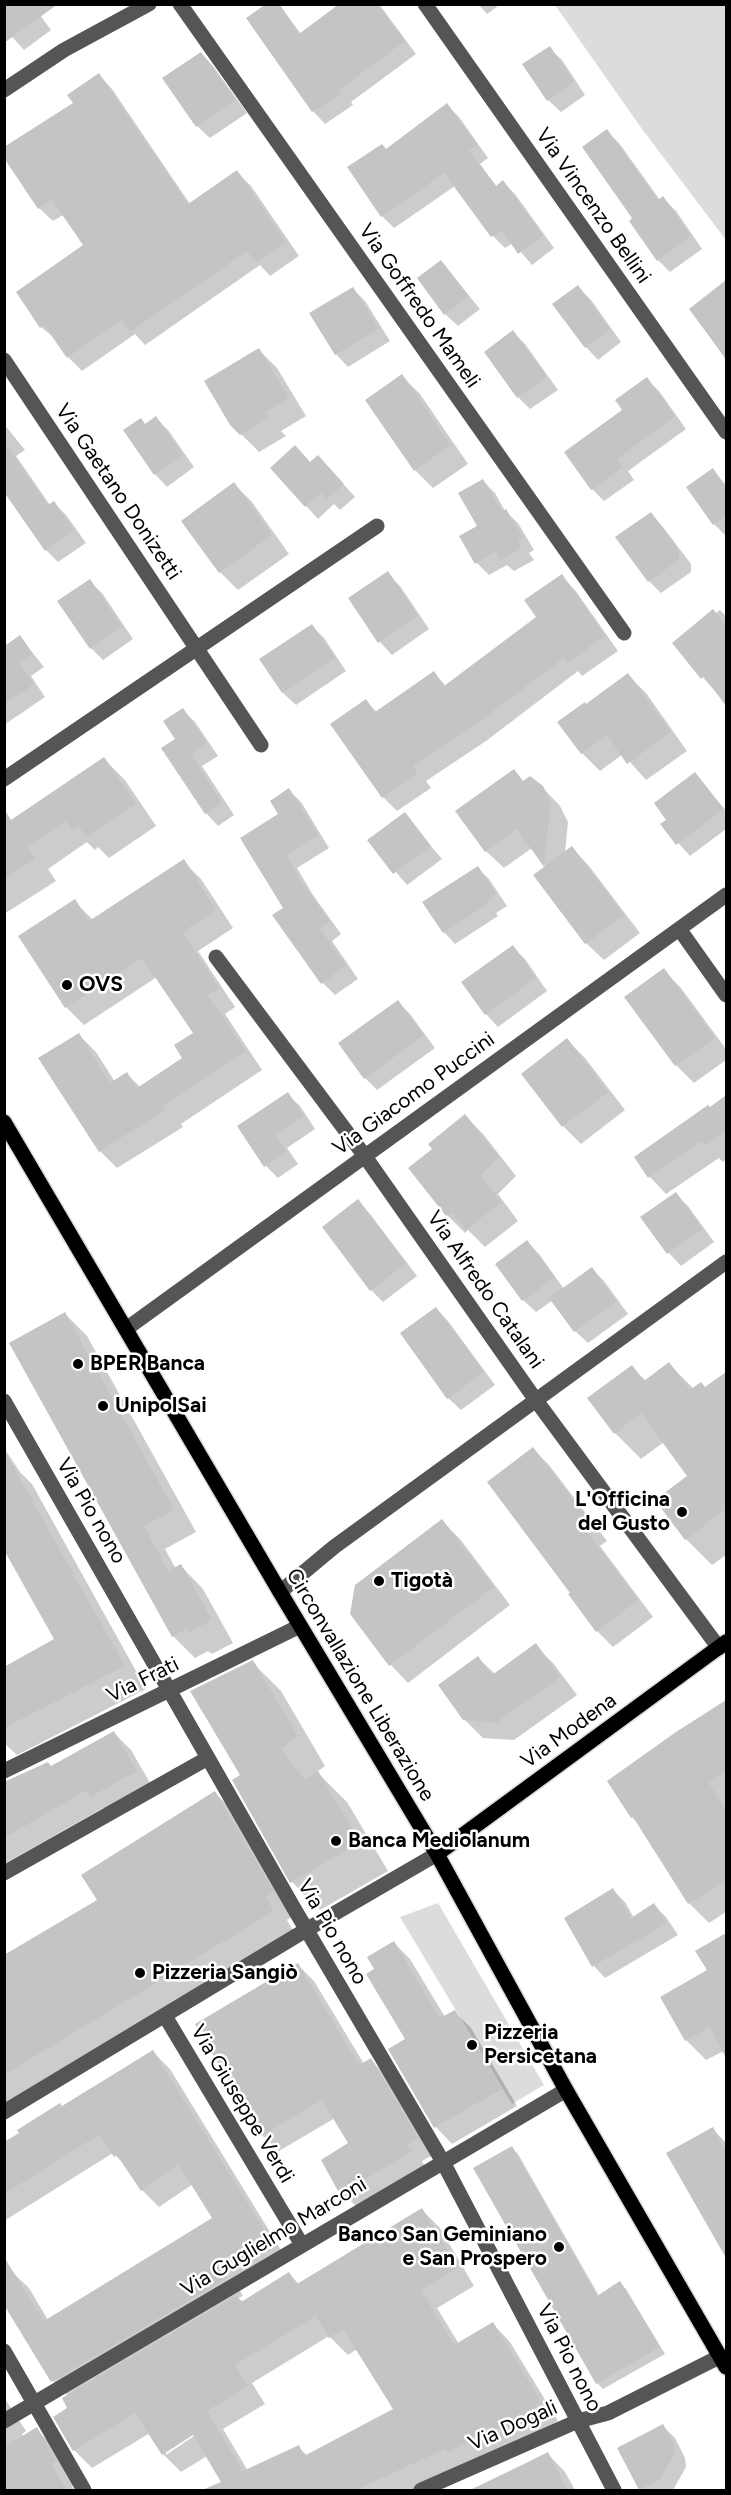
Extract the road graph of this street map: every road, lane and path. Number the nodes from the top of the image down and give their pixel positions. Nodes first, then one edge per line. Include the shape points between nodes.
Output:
1 (149, 4) edge
2 (180, 4) edge
3 (425, 4) edge
4 (4, 90) edge
5 (4, 360) edge
6 (726, 432) edge
7 (377, 526) dead end
8 (624, 633) dead end
9 (197, 648) junction
10 (261, 745) dead end
11 (4, 779) edge
12 (726, 895) edge
13 (680, 930) junction
14 (216, 957) dead end
15 (726, 995) edge
16 (4, 1122) edge
17 (11, 1146) edge
18 (364, 1155) junction
19 (726, 1262) edge
20 (126, 1329) junction
21 (535, 1399) junction
22 (4, 1401) edge
23 (280, 1592) junction
24 (300, 1626) junction
25 (723, 1645) edge
26 (170, 1690) junction
27 (208, 1758) junction
28 (4, 1771) edge
29 (437, 1854) junction
30 (4, 1874) edge
31 (306, 1930) junction
32 (165, 2016) junction
33 (566, 2090) junction
34 (4, 2112) edge
35 (443, 2162) junction
36 (302, 2245) junction
37 (4, 2351) edge
38 (724, 2361) edge
39 (35, 2403) junction
40 (4, 2421) edge
41 (578, 2421) junction
42 (84, 2490) edge
43 (421, 2490) edge
44 (614, 2490) edge

1 - 4 street via 64,50
2 - 8 street, Via Goffredo Mameli
3 - 6 street, Via Vincenzo Bellini
5 - 9 street, Via Gaetano Donizetti
7 - 9 street
9 - 10 street, Via Gaetano Donizetti
9 - 11 street
12 - 13 street, Via Giacomo Puccini
13 - 15 street
13 - 18 street, Via Giacomo Puccini
14 - 18 street, Via Alfredo Catalani
16 - 17 main road, Circonvallazione Liberazione
17 - 20 main road, Circonvallazione Liberazione
18 - 20 street, Via Giacomo Puccini
18 - 21 street, Via Alfredo Catalani
19 - 21 street
20 - 23 main road, Circonvallazione Liberazione
21 - 23 street via 334,1547
21 - 25 street, Via Alfredo Catalani
22 - 26 street, Via Pio nono
23 - 24 main road, Circonvallazione Liberazione
24 - 26 street, Via Frati
24 - 29 main road, Circonvallazione Liberazione
25 - 29 main road, Via Modena
26 - 27 street, Via Pio nono
26 - 28 street, Via Frati
27 - 30 street
27 - 31 street, Via Pio nono
29 - 31 street
29 - 33 main road, Circonvallazione Liberazione
31 - 32 street
31 - 35 street, Via Pio nono
32 - 34 street
32 - 36 street, Via Giuseppe Verdi
33 - 35 street, Via Guglielmo Marconi
33 - 38 main road, Circonvallazione Liberazione
35 - 36 street, Via Guglielmo Marconi
35 - 41 street, Via Pio nono
36 - 39 street, Via Guglielmo Marconi
37 - 39 street
38 - 41 street, Via Dogali via 608,2413
39 - 40 street, Via Guglielmo Marconi
39 - 42 street
41 - 43 street, Via Dogali
41 - 44 street, Via Pio nono

